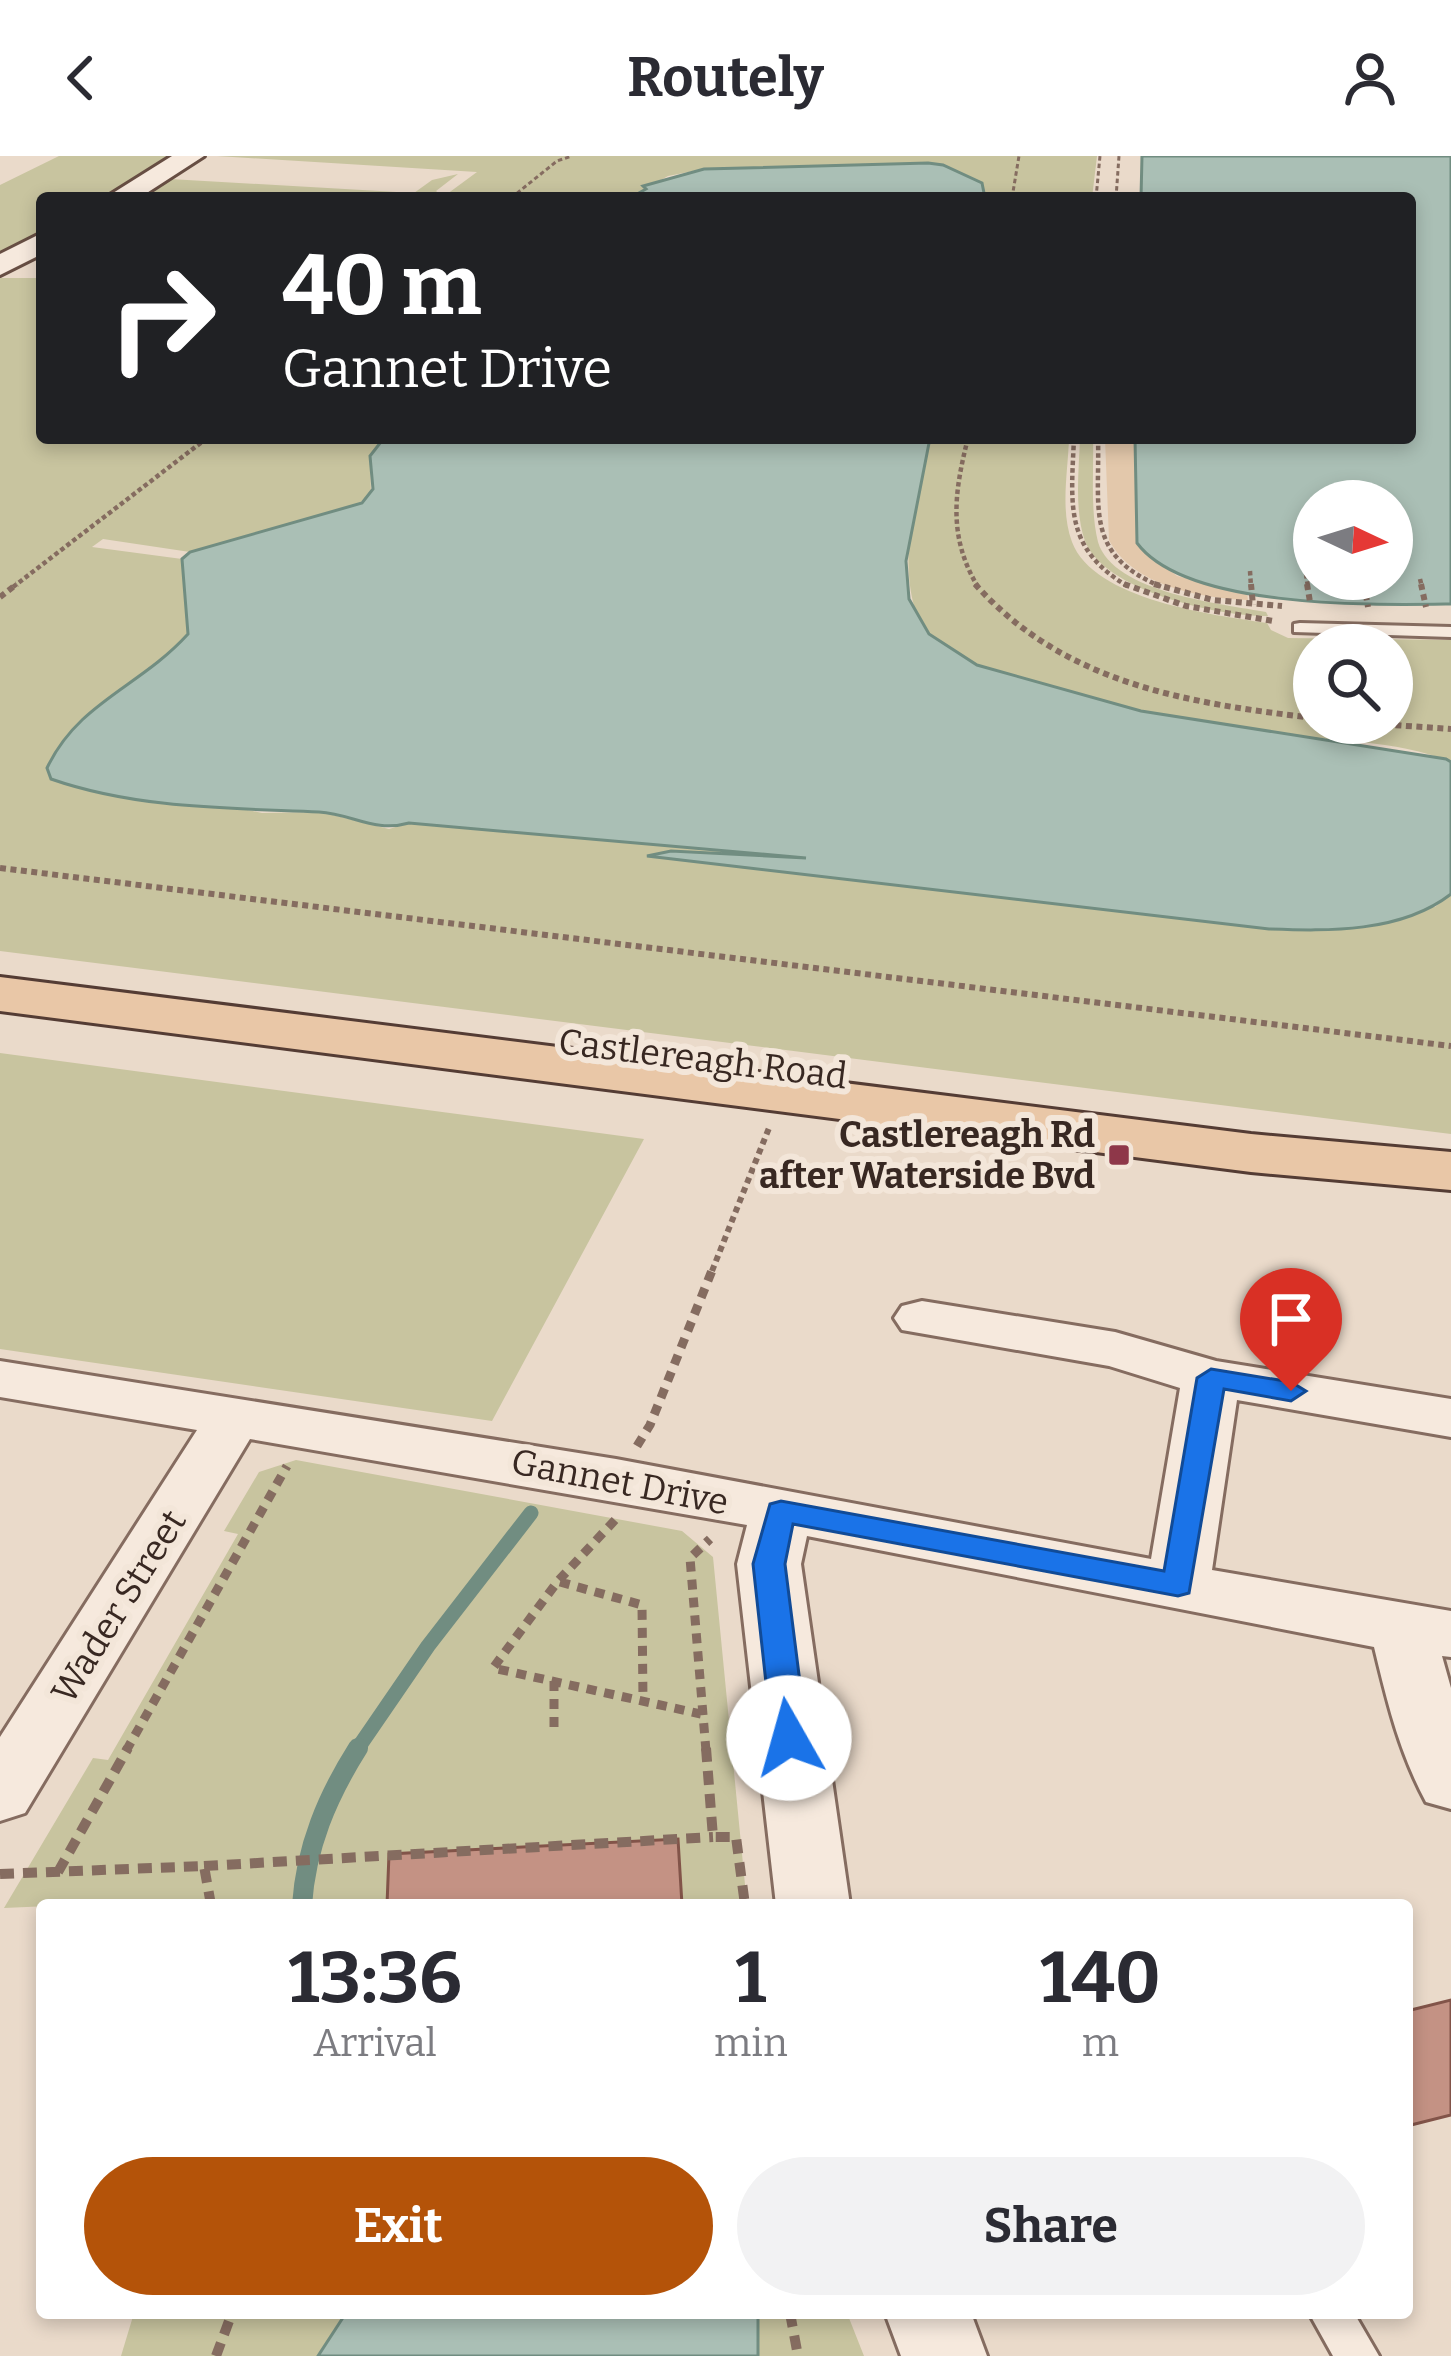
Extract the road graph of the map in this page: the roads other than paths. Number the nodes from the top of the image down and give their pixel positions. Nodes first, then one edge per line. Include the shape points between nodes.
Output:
1 (191, 156) edge
2 (128, 192) edge
3 (36, 245) edge
4 (0, 266) edge
5 (1413, 631) edge
6 (1451, 632) edge
7 (0, 968) edge
8 (0, 994) edge
9 (1427, 1168) edge
10 (922, 1318) dead end
11 (1211, 1378) junction
12 (0, 1379) edge
13 (1451, 1418) edge
14 (220, 1443) junction
15 (768, 1509) junction
16 (1178, 1585) junction
17 (1426, 1631) edge
18 (1451, 1784) edge
19 (0, 1794) edge
20 (812, 1899) edge
21 (930, 2319) edge
22 (1334, 2319) edge
23 (944, 2356) edge
24 (1357, 2356) edge

1 - 2 street
3 - 4 street
5 - 6 lane
7 - 9 main road, Castlereagh Road via 1249,1127
8 - 9 main road, Castlereagh Road via 1251,1153
10 - 11 street via 1115,1350
11 - 13 street
11 - 16 street
12 - 14 street, Gannet Drive
14 - 15 street, Gannet Drive via 616,1478
14 - 19 street, Wader Street
15 - 16 street, Gannet Drive
15 - 20 street
16 - 17 street, Gannet Drive
17 - 18 street via 1430,1735
21 - 23 street
22 - 24 lane

